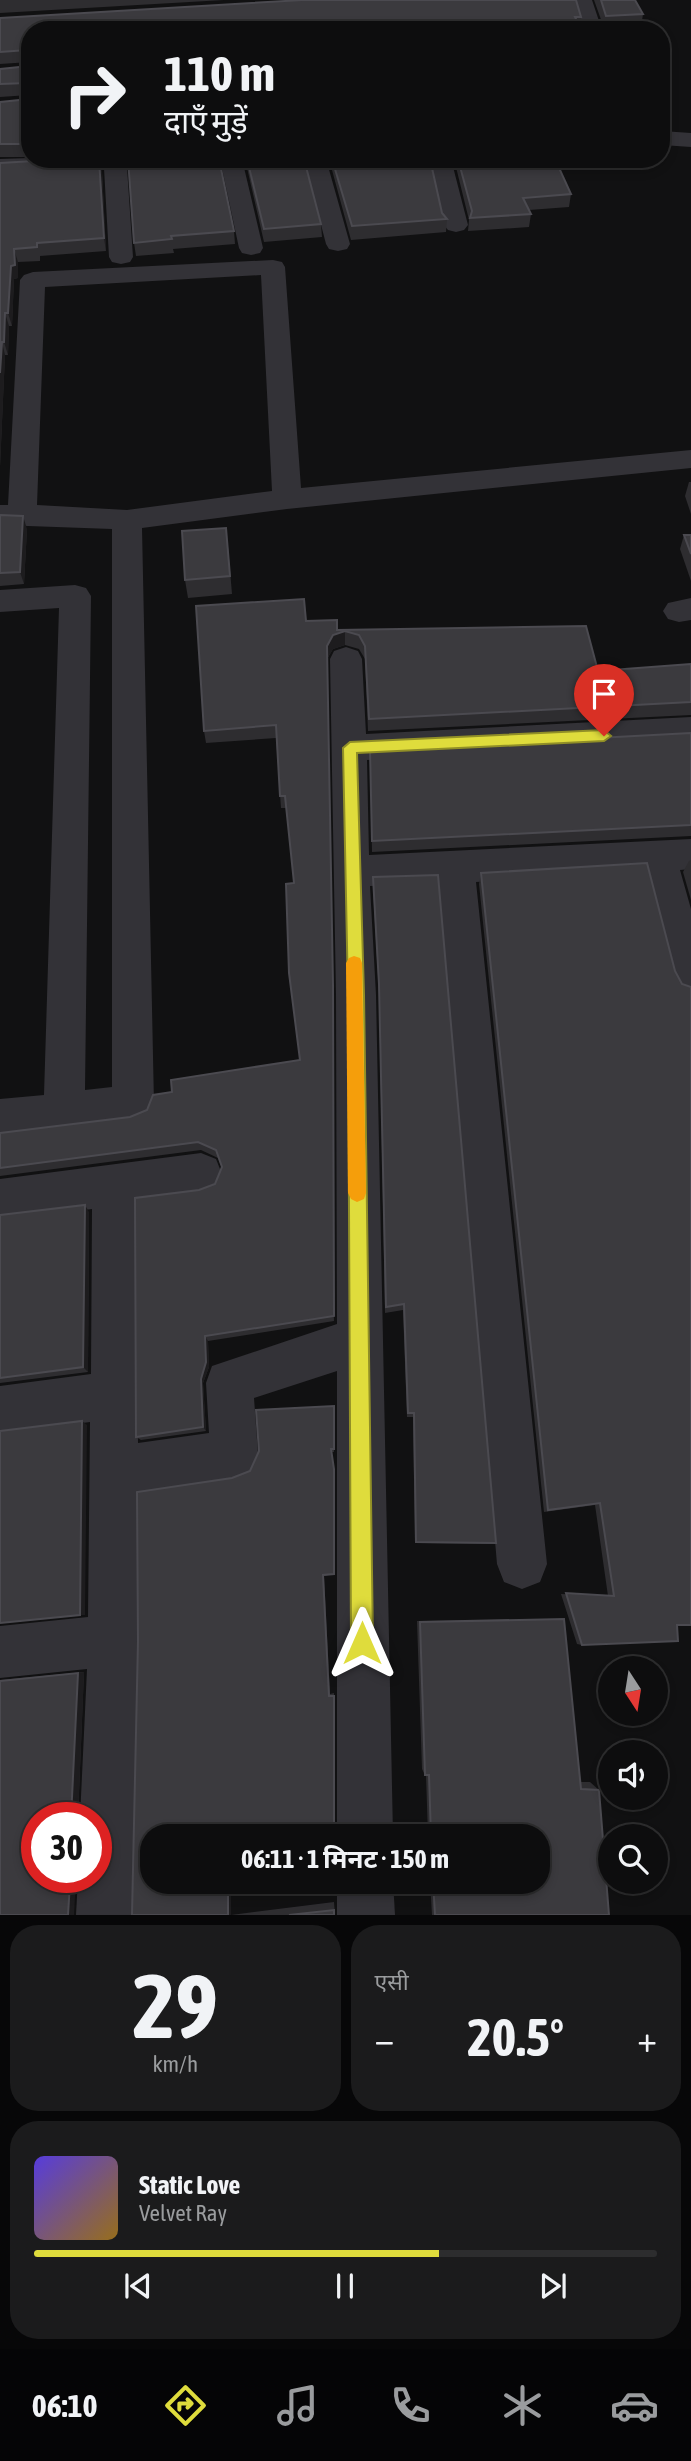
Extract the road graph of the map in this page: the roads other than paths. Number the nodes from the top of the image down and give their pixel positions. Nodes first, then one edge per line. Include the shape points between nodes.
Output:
1 (582, 0) edge
2 (589, 21) edge
3 (670, 139) edge
4 (691, 140) edge
5 (21, 165) edge
6 (0, 166) edge
7 (115, 168) edge
8 (232, 168) edge
9 (317, 168) edge
10 (442, 168) edge
11 (456, 225) dead end
12 (338, 244) dead end
13 (251, 248) dead end
14 (121, 257) dead end
15 (691, 459) edge
16 (287, 499) junction
17 (11, 514) edge
18 (127, 520) junction
19 (128, 592) junction
20 (75, 596) junction
21 (0, 601) edge
22 (346, 659) dead end
23 (691, 730) edge
24 (350, 748) junction
25 (675, 855) edge
26 (456, 868) junction
27 (351, 872) junction
28 (691, 980) edge
29 (64, 1112) junction
30 (0, 1119) edge
31 (201, 1174) dead end
32 (114, 1185) junction
33 (0, 1200) edge
34 (359, 1340) junction
35 (113, 1395) junction
36 (0, 1410) edge
37 (114, 1471) junction
38 (522, 1564) dead end
39 (114, 1640) junction
40 (0, 1652) edge
41 (365, 1824) edge
42 (365, 1894) edge
43 (105, 1915) edge
44 (366, 1915) edge

1 - 2 street
3 - 4 street
5 - 6 street
7 - 14 street
8 - 13 street
9 - 12 street
10 - 11 street
15 - 16 street
16 - 17 street via 273,267 33,280
16 - 18 street
17 - 18 street
18 - 19 street
19 - 20 street
19 - 29 street via 133,1104
20 - 21 street
20 - 29 street
22 - 24 street
23 - 24 street
24 - 27 street
25 - 26 street
25 - 28 street
26 - 27 street
26 - 38 street
27 - 34 street
29 - 30 street
31 - 32 street
32 - 33 street
32 - 35 street
34 - 37 street via 229,1383 234,1454
34 - 41 street
35 - 36 street
35 - 37 street
37 - 39 street
39 - 40 street
39 - 43 street
42 - 44 street

